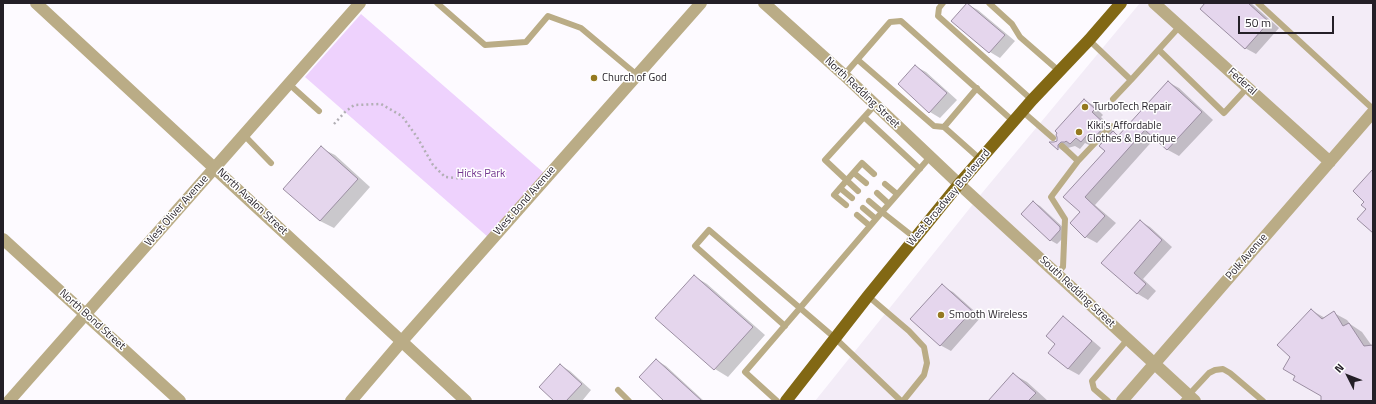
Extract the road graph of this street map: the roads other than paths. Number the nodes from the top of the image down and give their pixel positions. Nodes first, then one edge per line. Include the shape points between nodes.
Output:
1 (36, 3) edge
2 (360, 3) edge
3 (437, 3) edge
4 (701, 3) edge
5 (764, 3) edge
6 (943, 3) edge
7 (989, 3) edge
8 (1121, 3) edge
9 (1154, 3) edge
10 (1258, 3) edge
11 (1180, 26) junction
12 (1089, 40) junction
13 (1159, 50) junction
14 (858, 60) junction
15 (1059, 71) junction
16 (637, 75) junction
17 (844, 75) junction
18 (1131, 80) junction
19 (289, 84) junction
20 (977, 88) junction
21 (1248, 88) junction
22 (1113, 99) dead end
23 (1032, 100) junction
24 (876, 105) junction
25 (1373, 109) edge
26 (319, 111) dead end
27 (1022, 111) junction
28 (1373, 112) edge
29 (864, 117) junction
30 (1013, 121) junction
31 (1111, 126) dead end
32 (944, 127) junction
33 (244, 135) junction
34 (1053, 138) dead end
35 (1062, 146) dead end
36 (930, 157) junction
37 (980, 159) junction
38 (1078, 161) junction
39 (1330, 162) junction
40 (271, 163) dead end
41 (215, 168) junction
42 (920, 169) junction
43 (854, 172) junction
44 (874, 174) dead end
45 (846, 180) junction
46 (866, 183) dead end
47 (885, 184) dead end
48 (959, 184) junction
49 (840, 188) junction
50 (858, 191) dead end
51 (878, 193) dead end
52 (897, 194) junction
53 (852, 198) dead end
54 (869, 201) dead end
55 (889, 204) junction
56 (846, 205) dead end
57 (863, 208) dead end
58 (882, 212) junction
59 (857, 215) dead end
60 (876, 219) junction
61 (870, 226) junction
62 (915, 238) junction
63 (3, 239) edge
64 (1057, 274) junction
65 (868, 296) junction
66 (800, 308) junction
67 (86, 315) junction
68 (785, 326) junction
69 (835, 338) junction
70 (1128, 339) junction
71 (402, 341) junction
72 (1155, 363) junction
73 (618, 390) dead end
74 (1189, 399) edge
75 (9, 401) edge
76 (180, 401) edge
77 (351, 401) edge
78 (466, 401) edge
79 (629, 401) edge
80 (777, 401) edge
81 (786, 401) edge
82 (902, 401) edge
83 (1108, 401) edge
84 (1122, 401) edge
85 (1263, 401) edge

1 - 41 street, North Avalon Street
2 - 19 street, West Oliver Avenue
3 - 16 lane via 485,46 526,42 548,16 582,28
4 - 16 street, West Bond Avenue
5 - 17 street, North Redding Street
6 - 23 lane via 938,16
7 - 15 lane via 1012,24 1020,37
8 - 12 main road, West Broadway Boulevard
9 - 11 street, Federal
10 - 25 lane
11 - 13 lane
11 - 21 street, Federal
12 - 15 main road, West Broadway Boulevard
12 - 18 lane
13 - 18 lane
13 - 21 lane via 1224,113
14 - 17 lane
14 - 20 lane via 890,22 901,21
14 - 32 lane via 934,126
15 - 23 main road, West Broadway Boulevard
16 - 71 street, West Bond Avenue
17 - 24 street, North Redding Street
18 - 22 lane
19 - 26 lane
19 - 33 street, West Oliver Avenue
20 - 30 lane
20 - 32 lane
21 - 39 street, Federal
23 - 27 main road, West Broadway Boulevard
24 - 29 lane
24 - 36 street, North Redding Street
27 - 30 main road, West Broadway Boulevard
27 - 34 lane
28 - 39 street, Polk Avenue
29 - 42 lane
29 - 45 lane via 825,160
30 - 37 main road, West Broadway Boulevard
31 - 38 lane
32 - 37 lane
33 - 40 lane
33 - 41 street, West Oliver Avenue
35 - 38 lane
36 - 42 lane
36 - 48 street, North Redding Street
37 - 48 main road, West Broadway Boulevard
38 - 64 lane via 1051,198 1065,219 1063,267
39 - 72 street, Polk Avenue
41 - 67 street, West Oliver Avenue
41 - 71 street, North Avalon Street
42 - 52 lane
43 - 44 lane via 862,163
43 - 45 lane
43 - 46 lane
45 - 49 lane
45 - 50 lane
47 - 52 lane
48 - 62 main road, West Broadway Boulevard
48 - 64 street, South Redding Street
49 - 53 lane
49 - 56 lane via 834,194
51 - 55 lane
52 - 55 lane
54 - 58 lane
55 - 58 lane
57 - 60 lane
58 - 60 lane
58 - 62 lane
59 - 61 lane
60 - 61 lane
61 - 66 lane
62 - 65 main road, West Broadway Boulevard
63 - 67 street, North Bond Street
64 - 70 street, South Redding Street
65 - 69 main road, West Broadway Boulevard
65 - 82 lane via 909,331 924,348 927,363 924,375
66 - 68 lane
66 - 68 lane via 710,230 695,246
66 - 69 lane
67 - 75 street, West Oliver Avenue
67 - 76 street, North Bond Street
68 - 80 lane via 745,372
69 - 81 main road, West Broadway Boulevard
69 - 82 lane
70 - 72 street, South Redding Street
70 - 83 lane via 1092,381 1094,389
71 - 77 street, West Bond Avenue
71 - 78 street, North Avalon Street
72 - 74 street, South Redding Street
72 - 84 street, Polk Avenue
73 - 79 lane
74 - 85 lane via 1209,372 1223,369 1230,372

